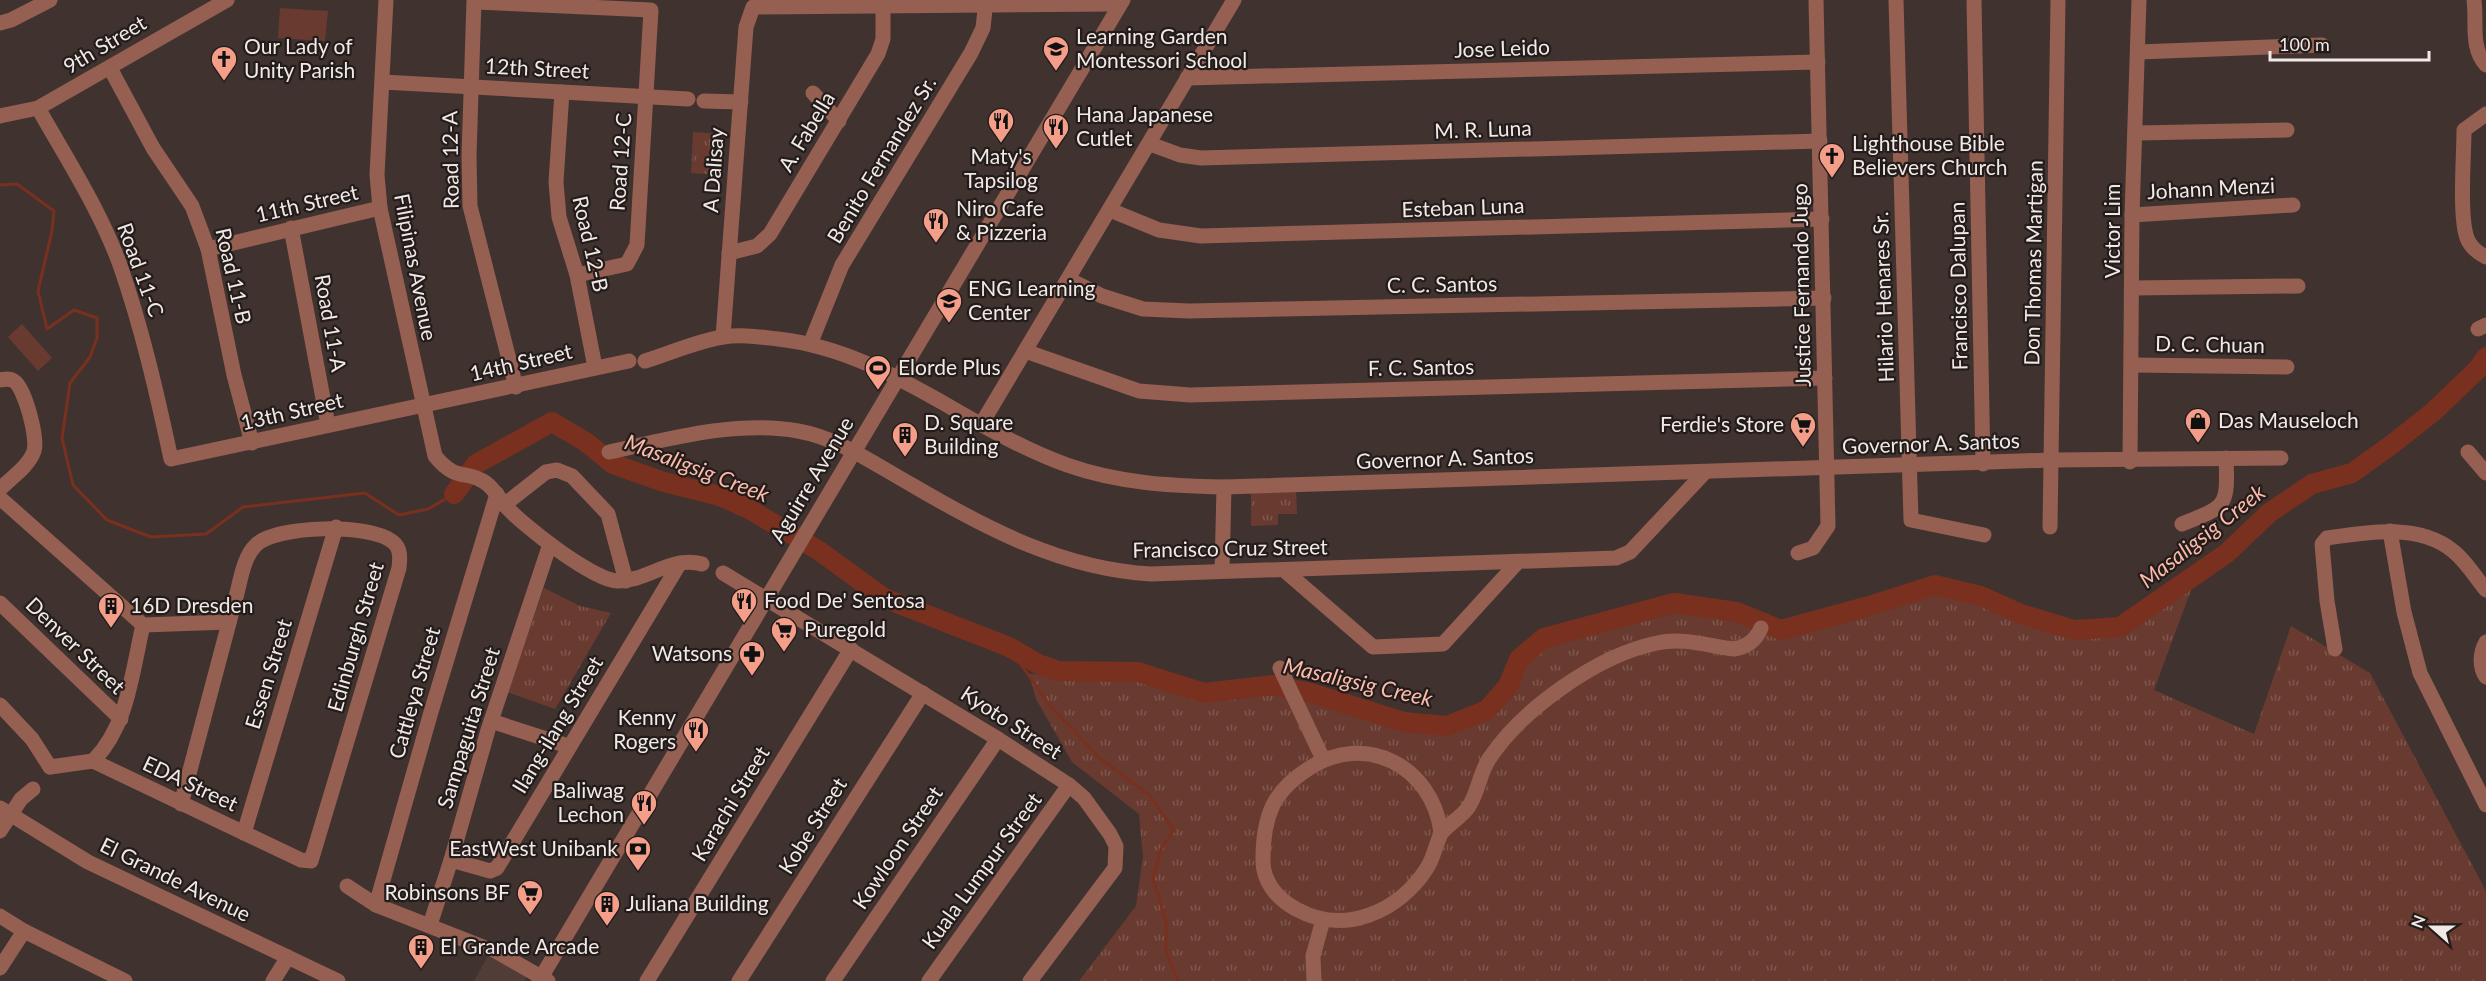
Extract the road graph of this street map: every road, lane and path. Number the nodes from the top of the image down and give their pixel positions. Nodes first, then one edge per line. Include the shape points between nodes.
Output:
1 (50, 0) edge
2 (227, 0) edge
3 (386, 0) edge
4 (1234, 0) edge
5 (1816, 0) edge
6 (1896, 0) edge
7 (1974, 0) edge
8 (2058, 0) edge
9 (2139, 0) edge
10 (475, 1) edge
11 (1122, 2) edge
12 (986, 3) edge
13 (2478, 3) edge
14 (883, 7) junction
15 (0, 23) edge
16 (2322, 45) dead end
17 (2139, 52) junction
18 (1818, 62) junction
19 (2486, 65) edge
20 (110, 68) junction
21 (1187, 78) junction
22 (383, 82) junction
23 (472, 87) junction
24 (562, 92) junction
25 (813, 93) dead end
26 (646, 97) junction
27 (688, 99) dead end
28 (704, 100) dead end
29 (741, 102) junction
30 (38, 108) junction
31 (2486, 114) edge
32 (0, 116) edge
33 (838, 121) junction
34 (2287, 130) dead end
35 (2137, 134) junction
36 (1820, 141) junction
37 (1150, 144) junction
38 (2293, 205) dead end
39 (380, 208) junction
40 (1110, 210) junction
41 (2132, 215) junction
42 (1822, 219) junction
43 (291, 228) junction
44 (208, 249) junction
45 (729, 253) junction
46 (2486, 257) edge
47 (577, 275) junction
48 (1068, 279) junction
49 (2298, 286) dead end
50 (2133, 288) junction
51 (1824, 298) junction
52 (723, 337) junction
53 (811, 342) junction
54 (1025, 351) junction
55 (629, 361) dead end
56 (645, 361) dead end
57 (2132, 365) junction
58 (2287, 367) dead end
59 (595, 368) junction
60 (898, 376) junction
61 (1826, 378) junction
62 (0, 380) edge
63 (516, 387) junction
64 (422, 406) junction
65 (982, 423) junction
66 (328, 425) junction
67 (252, 443) junction
68 (609, 452) dead end
69 (853, 452) junction
70 (2486, 453) edge
71 (2226, 458) junction
72 (2281, 458) dead end
73 (171, 459) joint
74 (2052, 460) junction
75 (2130, 462) junction
76 (1983, 464) junction
77 (1910, 465) junction
78 (1828, 468) junction
79 (1705, 472) junction
80 (2486, 473) edge
81 (1224, 487) junction
82 (0, 489) edge
83 (0, 498) edge
84 (501, 500) junction
85 (2182, 524) dead end
86 (336, 527) junction
87 (2050, 527) dead end
88 (2390, 531) junction
89 (1984, 535) dead end
90 (550, 544) junction
91 (1798, 554) dead end
92 (680, 563) junction
93 (702, 564) dead end
94 (1515, 564) junction
95 (1284, 570) junction
96 (1222, 571) junction
97 (723, 573) dead end
98 (626, 580) junction
99 (2486, 590) edge
100 (766, 598) junction
101 (0, 603) edge
102 (229, 622) junction
103 (143, 625) junction
104 (1761, 628) dead end
105 (2486, 642) edge
106 (851, 649) junction
107 (2335, 650) dead end
108 (1282, 673) dead end
109 (2486, 677) edge
110 (923, 693) junction
111 (0, 705) edge
112 (121, 719) junction
113 (491, 721) junction
114 (998, 738) junction
115 (568, 746) junction
116 (1323, 759) junction
117 (93, 761) junction
118 (50, 767) junction
119 (1069, 785) junction
120 (181, 804) junction
121 (2486, 805) edge
122 (10, 809) edge
123 (0, 831) edge
124 (243, 832) junction
125 (1441, 832) junction
126 (451, 860) junction
127 (308, 862) joint
128 (347, 886) dead end
129 (376, 905) junction
130 (0, 916) edge
131 (1323, 920) junction
132 (430, 925) junction
133 (24, 931) junction
134 (288, 957) junction
135 (0, 968) edge
136 (97, 975) edge
137 (542, 980) edge
138 (125, 981) edge
139 (273, 981) edge
140 (338, 981) edge
141 (647, 981) edge
142 (739, 981) edge
143 (833, 981) edge
144 (929, 981) edge
145 (1030, 981) edge
146 (1314, 981) edge

1 - 15 street
2 - 20 street, 9th Street
3 - 22 street, Filipinas Avenue
4 - 21 street
5 - 18 street, Justice Fernando Jugo
6 - 77 street, Hilario Henares Sr.
7 - 76 street, Francisco Dalupan
8 - 74 street, Don Thomas Martigan
9 - 17 street, Victor Lim
10 - 23 street, Road 12-A
10 - 26 street, Road 12-C via 651,10
11 - 12 street
11 - 60 street, Aguirre Avenue
12 - 14 street
12 - 53 street, Benito Fernandez Sr. via 983,28 971,53 842,265
13 - 19 street via 2475,39
14 - 29 street, A Dalisay via 753,7 746,27
14 - 33 street, A. Fabella via 883,39 878,54
16 - 17 street
17 - 35 street, Victor Lim
18 - 21 street, Jose Leido
18 - 36 street, Justice Fernando Jugo
20 - 30 street, 9th Street
20 - 44 street, Road 11-B via 153,148 192,206
21 - 37 street
22 - 23 street, 12th Street
22 - 39 street, Filipinas Avenue via 377,175
23 - 24 street, 12th Street
23 - 63 street, Road 12-A via 470,206
24 - 26 street, 12th Street
24 - 47 street, Road 12-B via 556,182 559,217
25 - 33 street
26 - 27 street, 12th Street
26 - 47 street, Road 12-C via 637,245 627,264
28 - 29 street
29 - 45 street, A Dalisay
30 - 32 street, 9th Street
30 - 73 street, Road 11-C via 81,183 120,264 153,376
31 - 46 street via 2464,130 2463,207 2468,240
33 - 45 street, A. Fabella via 770,234 757,246
34 - 35 street
35 - 41 street, Victor Lim
36 - 37 street, M. R. Luna via 1201,158
36 - 42 street, Justice Fernando Jugo
37 - 40 street
38 - 41 street, Johann Menzi
39 - 43 street, 11th Street
39 - 64 street, Filipinas Avenue
40 - 42 street, Esteban Luna via 1159,230 1200,236
40 - 48 street
41 - 50 street, Victor Lim
42 - 51 street, Justice Fernando Jugo
43 - 44 street, 11th Street
43 - 66 street, Road 11-A
44 - 67 street, Road 11-B
45 - 52 street, A Dalisay
47 - 59 street, Road 12-B
48 - 51 street, C. C. Santos via 1102,296 1143,309 1189,311
48 - 54 street
49 - 50 street
50 - 57 street, Victor Lim
51 - 61 street, Justice Fernando Jugo
52 - 53 street, Governor A. Santos via 748,335
52 - 56 street, Governor A. Santos
53 - 60 street, Governor A. Santos
54 - 61 street, F. C. Santos via 1139,391 1190,395
54 - 65 street
55 - 59 street, 14th Street
57 - 58 street, D. C. Chuan
57 - 75 street, Victor Lim
59 - 63 street, 14th Street
60 - 65 street, Governor A. Santos
60 - 69 street, Aguirre Avenue
61 - 78 street, Justice Fernando Jugo
62 - 82 street via 16,382 36,438 28,461
63 - 64 street, 14th Street
64 - 66 street, 13th Street
64 - 84 street, Filipinas Avenue via 435,456 446,469 482,481
65 - 81 street, Governor A. Santos via 1022,446 1094,473 1167,486
66 - 67 street, 13th Street
67 - 73 street, 13th Street
68 - 69 street, Francisco Cruz Street via 742,429 798,431
69 - 96 street, Francisco Cruz Street via 1002,535 1056,556 1108,570 1138,573
69 - 100 street, Aguirre Avenue
70 - 80 street via 2468,453
71 - 72 street, Governor A. Santos
71 - 75 street, Governor A. Santos
71 - 85 street via 2224,502
74 - 75 street, Governor A. Santos
74 - 76 street, Governor A. Santos
74 - 87 street, Don Thomas Martigan
76 - 77 street, Governor A. Santos
77 - 78 street, Governor A. Santos
77 - 89 street, Hilario Henares Sr. via 1911,520
78 - 79 street, Governor A. Santos
78 - 91 street, Justice Fernando Jugo via 1828,526 1813,548
79 - 81 street, Governor A. Santos
79 - 94 street, Francisco Cruz Street via 1630,552 1602,561
81 - 96 street
83 - 103 street
84 - 90 street, Filipinas Avenue
84 - 98 street via 546,472 557,470 572,476 608,514
84 - 129 street, Cattleya Street via 440,679
86 - 102 street, Edinburgh Street via 266,539 255,546
86 - 124 street, Essen Street
86 - 127 street, Edinburgh Street via 394,542 399,568 314,857
88 - 99 street via 2442,543
88 - 107 street via 2323,541
88 - 121 street via 2420,674
90 - 98 street, Filipinas Avenue via 597,575 614,581
90 - 113 street, Sampaguita Street
92 - 93 street
92 - 98 street
92 - 115 street, Ilang-ilang Street
94 - 95 street, Francisco Cruz Street
94 - 95 street via 1443,644 1373,647
95 - 96 street, Francisco Cruz Street
97 - 100 street, Kyoto Street
100 - 106 street, Kyoto Street
100 - 137 street, Aguirre Avenue
101 - 112 street, Denver Street
102 - 103 street
102 - 120 street, Edinburgh Street
103 - 112 street
104 - 125 street via 1744,647 1657,643 1601,664 1572,680 1548,698 1497,749 1482,772 1469,807
105 - 109 street via 2481,651
106 - 110 street, Kyoto Street
106 - 141 street, Karachi Street
108 - 116 street
110 - 114 street, Kyoto Street
110 - 142 street, Kobe Street
111 - 118 street via 32,739
112 - 117 street via 114,736
113 - 115 street
113 - 126 street, Sampaguita Street
114 - 119 street, Kyoto Street
114 - 143 street, Kowloon Street
115 - 126 street, Ilang-ilang Street via 497,868 490,871
116 - 125 street via 1364,752 1399,765 1430,797 1439,815
116 - 131 street via 1293,779 1273,804 1263,840 1263,864 1275,894 1303,913
117 - 118 street
117 - 120 street, EDA Street
118 - 122 street via 25,802
119 - 144 street, Kuala Lumpur Street
119 - 145 street, Kyoto Street via 1084,798 1110,834 1118,857 1109,878
120 - 124 street, EDA Street
122 - 123 street
122 - 134 street, El Grande Avenue via 88,862
124 - 127 street, EDA Street
125 - 131 street via 1426,869 1390,906 1342,922
126 - 132 street, Sampaguita Street
128 - 129 street
129 - 132 street
130 - 133 street
131 - 146 street via 1313,956
132 - 137 street via 488,948
133 - 135 street
133 - 136 street
134 - 139 street
134 - 140 street, El Grande Avenue
136 - 138 street

